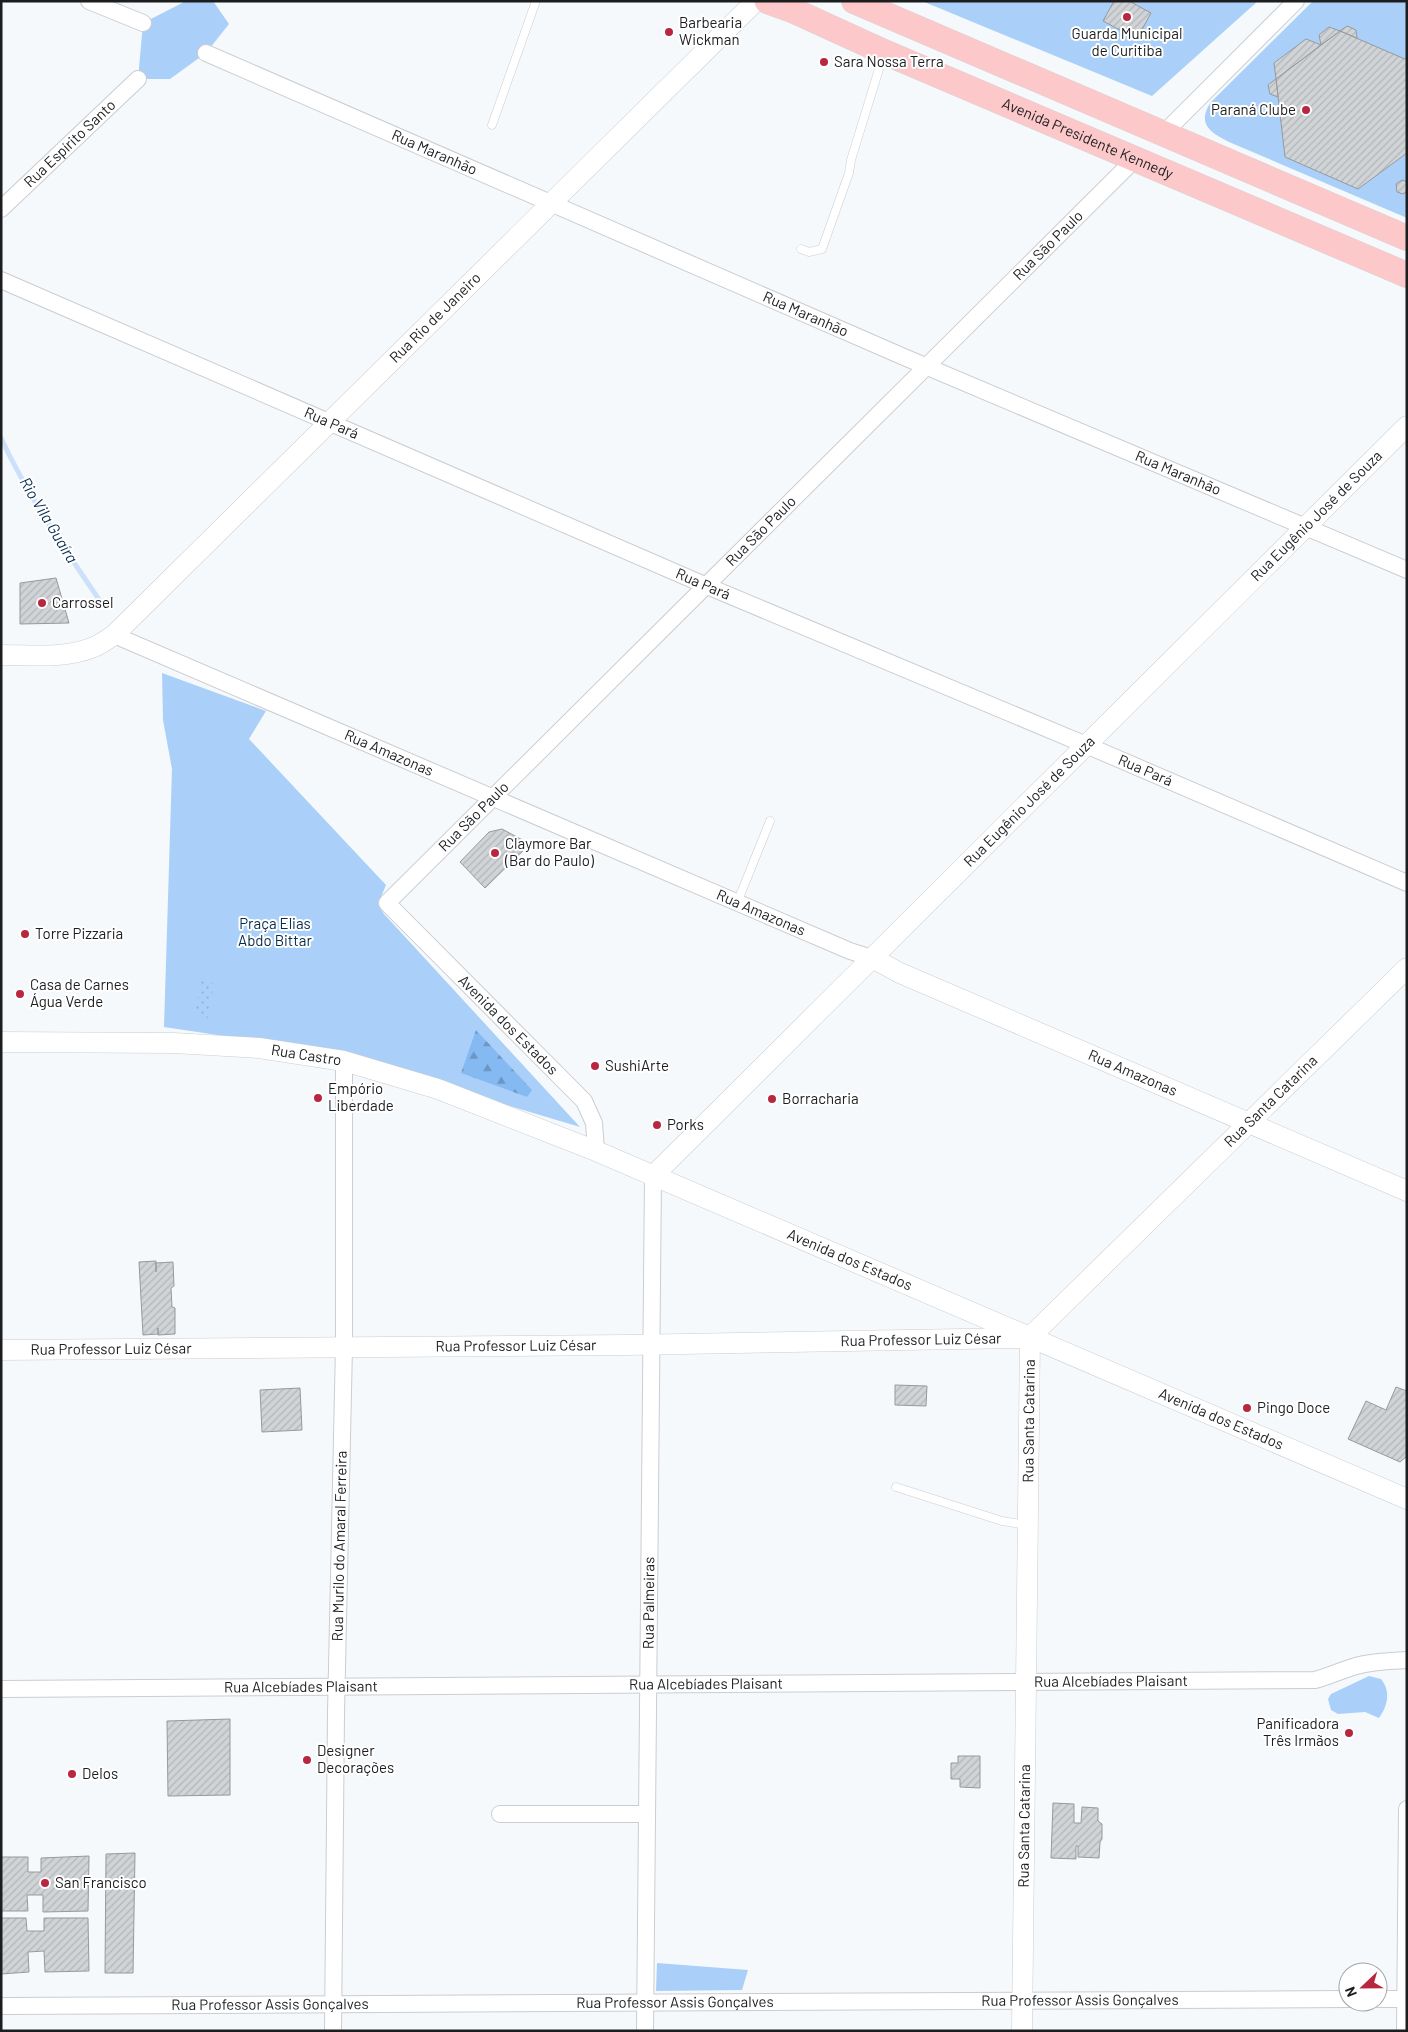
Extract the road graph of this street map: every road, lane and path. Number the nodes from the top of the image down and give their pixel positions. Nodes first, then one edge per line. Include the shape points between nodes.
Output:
1 (89, 1) edge
2 (536, 1) edge
3 (756, 1) edge
4 (767, 1) edge
5 (854, 1) edge
6 (1296, 1) edge
7 (143, 23) dead end
8 (206, 52) dead end
9 (884, 52) junction
10 (138, 78) dead end
11 (492, 125) dead end
12 (1163, 134) junction
13 (1135, 160) junction
14 (551, 204) junction
15 (1, 209) edge
16 (1407, 238) edge
17 (801, 249) dead end
18 (1407, 275) edge
19 (1, 280) edge
20 (928, 367) junction
21 (331, 421) junction
22 (1407, 426) edge
23 (1306, 527) junction
24 (1407, 570) edge
25 (707, 586) junction
26 (114, 635) junction
27 (1, 655) edge
28 (1086, 745) junction
29 (493, 798) junction
30 (770, 821) dead end
31 (1407, 883) edge
32 (387, 903) joint
33 (737, 903) junction
34 (872, 958) junction
35 (1407, 968) edge
36 (1, 1042) edge
37 (344, 1061) junction
38 (1250, 1124) junction
39 (596, 1151) junction
40 (653, 1176) junction
41 (1407, 1191) edge
42 (1030, 1337) junction
43 (652, 1344) junction
44 (344, 1346) junction
45 (1, 1350) edge
46 (896, 1487) dead end
47 (1407, 1499) edge
48 (1027, 1525) junction
49 (1407, 1660) edge
50 (1025, 1682) junction
51 (648, 1685) junction
52 (337, 1687) junction
53 (1, 1689) edge
54 (1407, 1809) edge
55 (500, 1814) dead end
56 (647, 1814) junction
57 (1338, 1999) edge
58 (1388, 1999) edge
59 (1406, 1999) edge
60 (1022, 2001) junction
61 (645, 2003) junction
62 (334, 2004) junction
63 (1, 2006) edge
64 (333, 2031) edge
65 (645, 2031) edge
66 (1022, 2031) edge
67 (1405, 2031) edge

1 - 7 street
2 - 11 lane
3 - 14 street, Rua Rio de Janeiro
4 - 9 main road, Avenida Presidente Kennedy
5 - 12 main road
6 - 12 street
8 - 14 street, Rua Maranhão
9 - 13 main road, Avenida Presidente Kennedy
9 - 17 lane via 849,173 822,249 809,252
10 - 15 street, Rua Espírito Santo
12 - 16 main road
13 - 18 main road, Avenida Presidente Kennedy
13 - 20 street, Rua São Paulo
14 - 20 street, Rua Maranhão
14 - 21 street, Rua Rio de Janeiro
19 - 21 street, Rua Pará
20 - 23 street, Rua Maranhão
20 - 25 street, Rua São Paulo
21 - 25 street, Rua Pará
21 - 26 street, Rua Rio de Janeiro
22 - 23 street, Rua Eugênio José de Souza
23 - 24 street, Rua Maranhão
23 - 28 street, Rua Eugênio José de Souza
25 - 28 street, Rua Pará
25 - 29 street, Rua São Paulo
26 - 27 street, Rua Rio de Janeiro via 94,647 72,653
26 - 29 street, Rua Amazonas
28 - 31 street, Rua Pará
28 - 34 street, Rua Eugênio José de Souza
29 - 32 street, Rua São Paulo
29 - 33 street, Rua Amazonas
30 - 33 lane
32 - 39 street, Avenida dos Estados via 584,1101 594,1123
33 - 34 street, Rua Amazonas
34 - 38 street, Rua Amazonas
34 - 40 street, Rua Eugênio José de Souza
35 - 38 street, Rua Santa Catarina
36 - 37 street, Rua Castro via 217,1044
37 - 39 street, Rua Castro via 438,1089
37 - 44 street, Rua Murilo do Amaral Ferreira
38 - 41 street, Rua Amazonas
38 - 42 street, Rua Santa Catarina
39 - 40 street, Avenida dos Estados
40 - 42 street, Avenida dos Estados
40 - 43 street, Rua Palmeiras
42 - 43 street, Rua Professor Luiz César
42 - 47 street, Avenida dos Estados
42 - 48 street, Rua Santa Catarina
43 - 44 street, Rua Professor Luiz César
43 - 51 street, Rua Palmeiras
44 - 45 street, Rua Professor Luiz César
44 - 52 street, Rua Murilo do Amaral Ferreira
46 - 48 lane via 1002,1521
48 - 50 street, Rua Santa Catarina
49 - 50 street, Rua Alcebíades Plaisant via 1355,1666 1315,1680
50 - 51 street, Rua Alcebíades Plaisant
50 - 60 street, Rua Santa Catarina
51 - 52 street, Rua Alcebíades Plaisant
51 - 56 street, Rua Palmeiras
52 - 53 street, Rua Alcebíades Plaisant
52 - 62 street, Rua Murilo do Amaral Ferreira
54 - 59 street
55 - 56 street
56 - 61 street, Rua Palmeiras
57 - 60 street, Rua Professor Assis Gonçalves
58 - 59 street
59 - 67 street
60 - 61 street, Rua Professor Assis Gonçalves
60 - 66 street, Rua Santa Catarina
61 - 62 street, Rua Professor Assis Gonçalves
61 - 65 street, Rua Palmeiras
62 - 63 street, Rua Professor Assis Gonçalves
62 - 64 street, Rua Murilo do Amaral Ferreira

